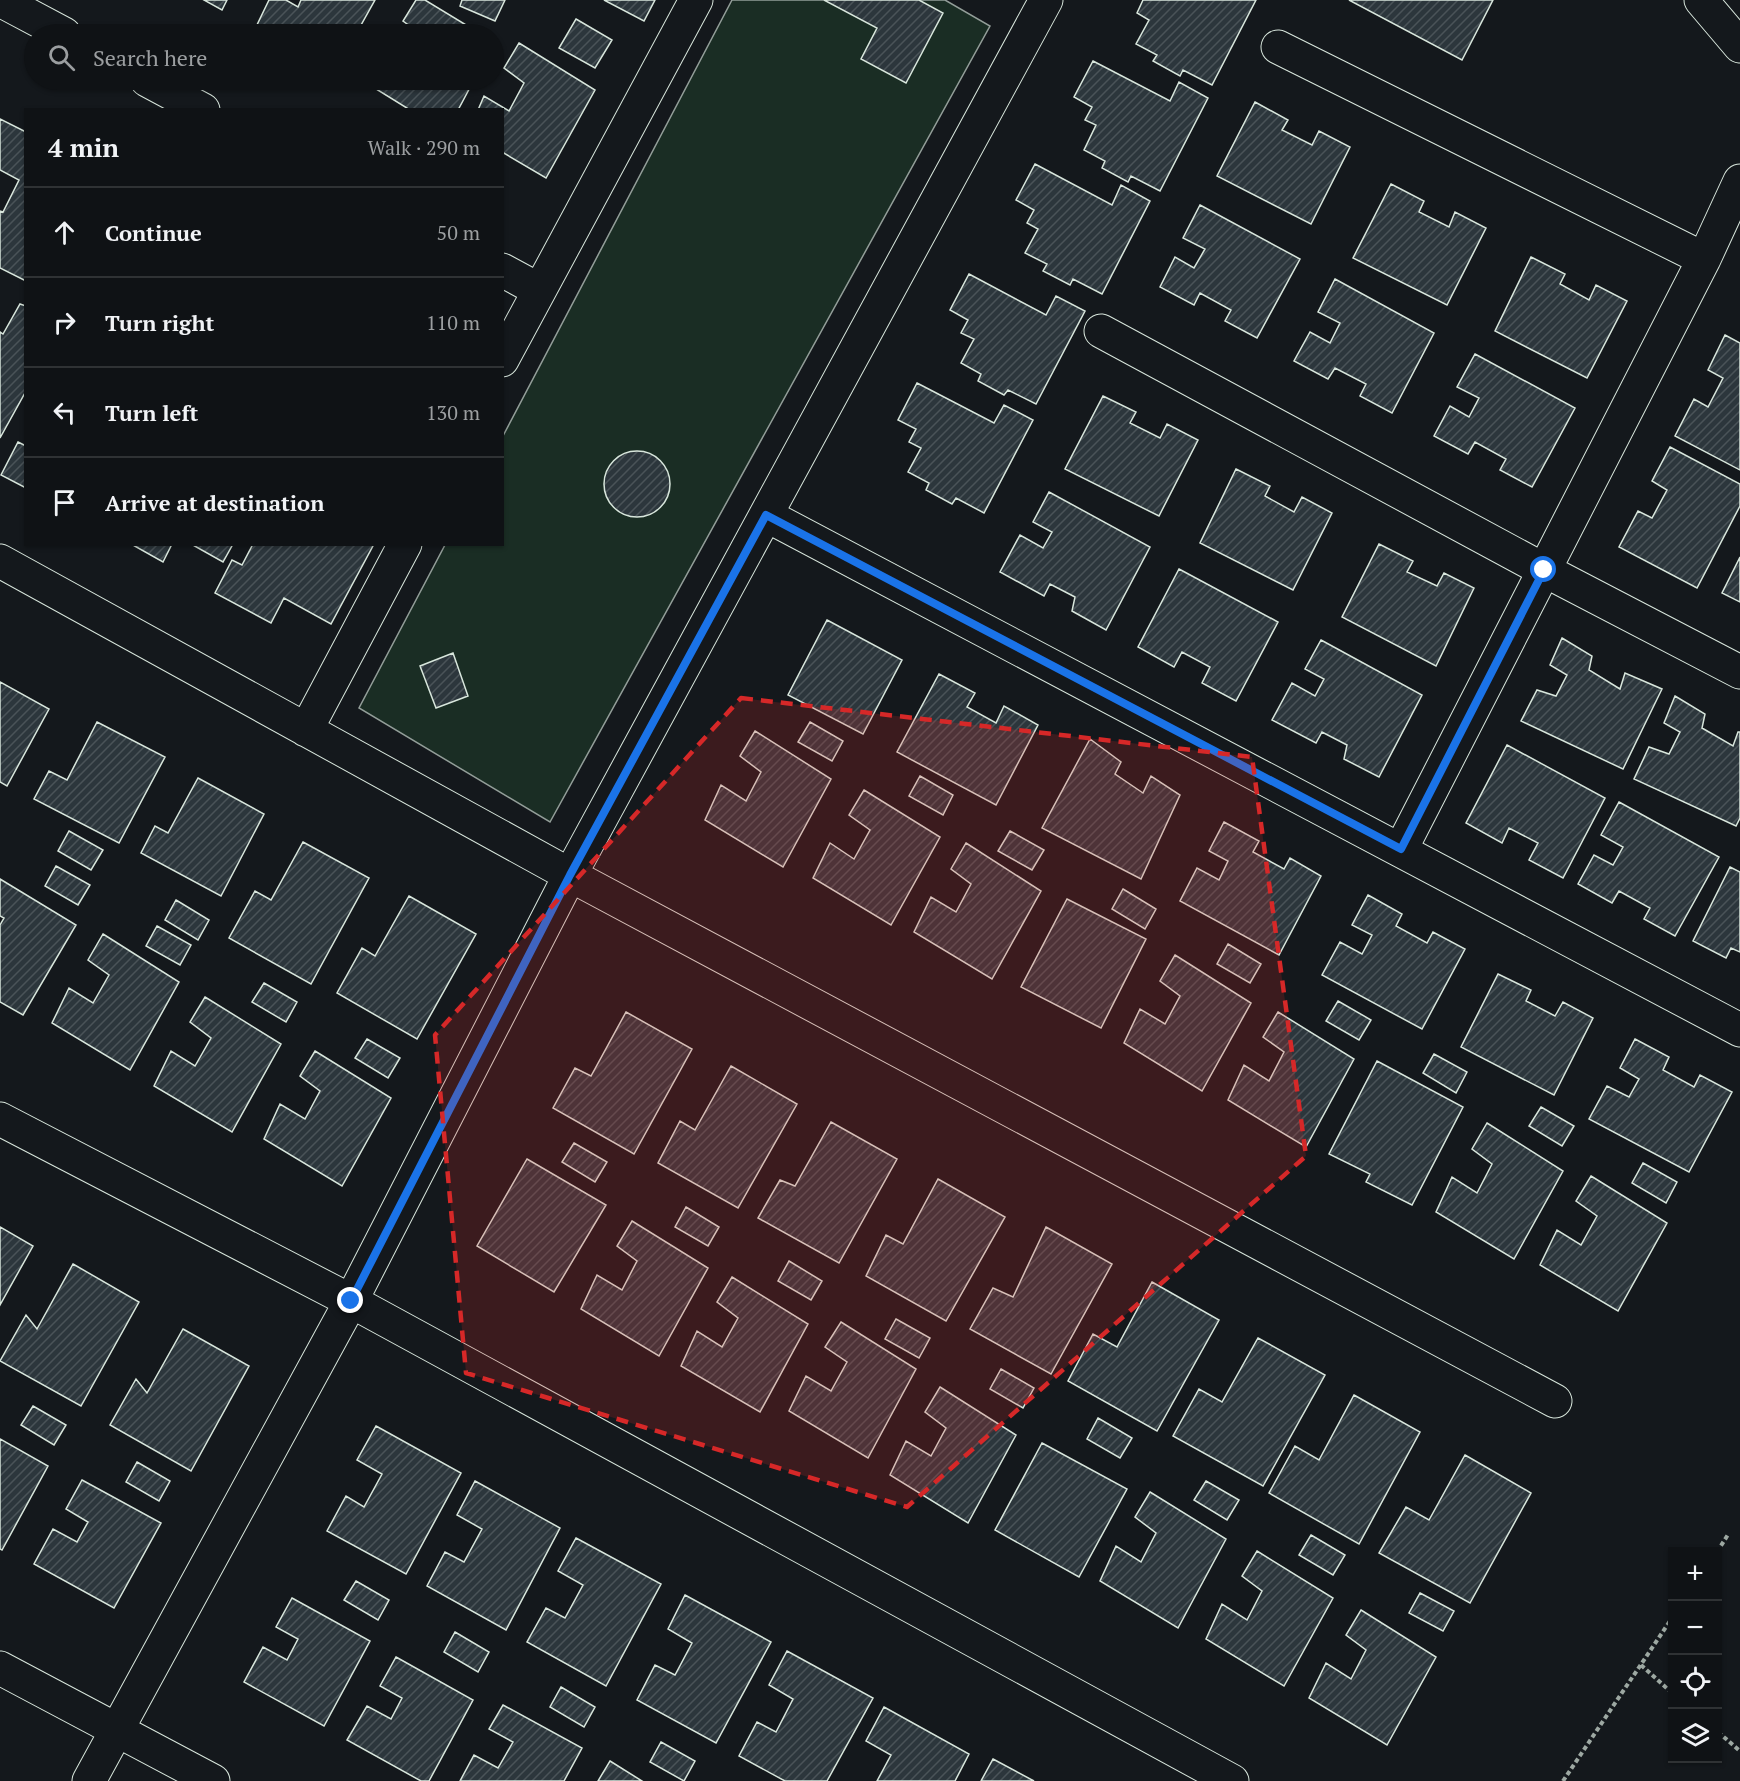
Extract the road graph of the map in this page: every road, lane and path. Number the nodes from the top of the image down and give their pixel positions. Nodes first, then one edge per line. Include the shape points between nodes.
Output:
1 (0, 0) edge
2 (696, 0) edge
3 (1701, 0) edge
4 (1037, 3) edge
5 (44, 24) edge
6 (1740, 46) edge
7 (1278, 47) dead end
8 (166, 90) edge
9 (199, 108) edge
10 (1740, 181) edge
11 (1704, 259) junction
12 (504, 271) edge
13 (539, 290) junction
14 (1101, 331) dead end
15 (504, 356) edge
16 (766, 515) junction
17 (404, 546) edge
18 (0, 561) edge
19 (1544, 570) junction
20 (1740, 672) edge
21 (306, 730) junction
22 (1401, 849) junction
23 (570, 875) junction
24 (1740, 1030) edge
25 (0, 1119) edge
26 (351, 1301) junction
27 (1555, 1401) dead end
28 (1729, 1533) dead end
29 (1720, 1547) edge
30 (1668, 1623) edge
31 (1641, 1665) junction
32 (0, 1668) edge
33 (1668, 1689) edge
34 (117, 1730) junction
35 (1722, 1735) edge
36 (1740, 1751) edge
37 (89, 1781) edge
38 (213, 1781) edge
39 (1232, 1781) edge
40 (1563, 1781) edge

1 - 5 street
2 - 13 street
3 - 6 street
4 - 16 street
7 - 11 street
8 - 9 street
10 - 11 street
11 - 19 street
12 - 13 street
13 - 15 street
14 - 19 street
16 - 22 street
16 - 23 street
17 - 21 street
18 - 21 street
19 - 20 street
19 - 22 street
21 - 23 street
22 - 24 street
23 - 26 street
23 - 27 street
25 - 26 street
26 - 34 street
26 - 39 street
28 - 29 path
30 - 31 path
31 - 33 path
31 - 40 path
32 - 34 street
34 - 37 street
34 - 38 street
35 - 36 path

